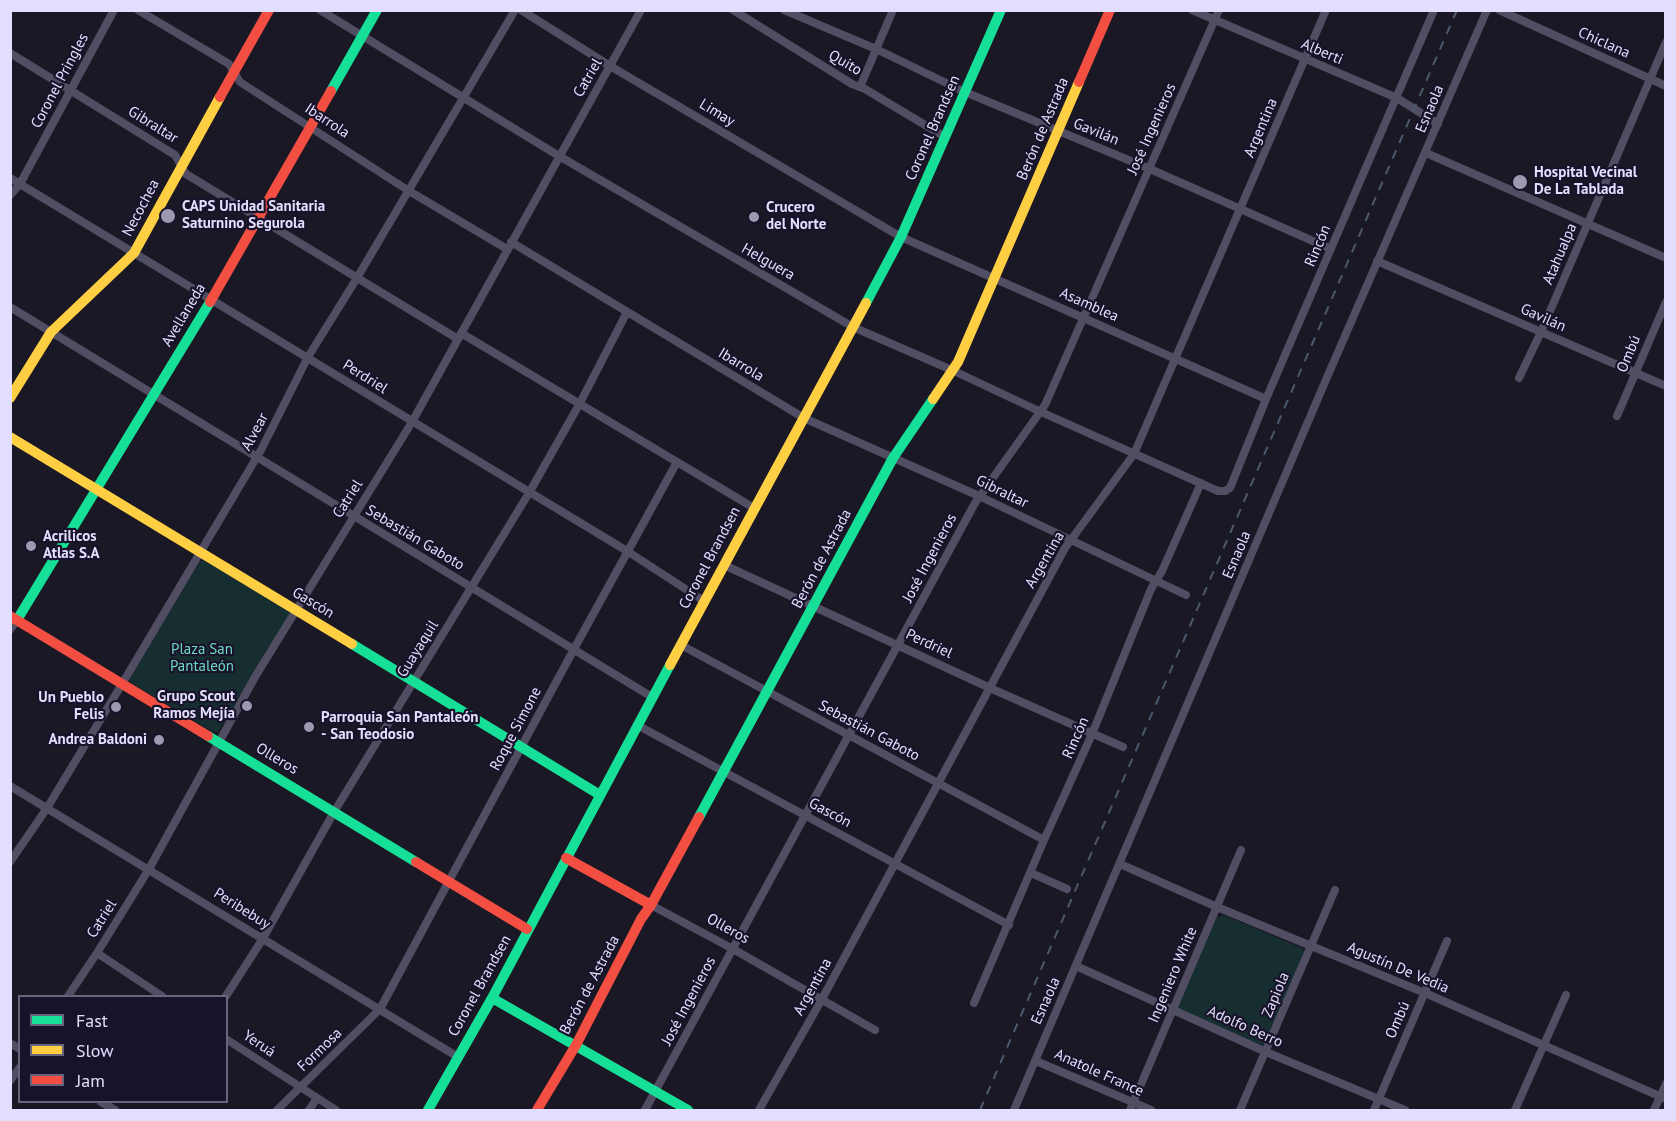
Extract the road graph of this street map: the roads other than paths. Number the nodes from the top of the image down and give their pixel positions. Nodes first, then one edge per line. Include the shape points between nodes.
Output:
1 (114, 10) edge
2 (138, 10) edge
3 (269, 10) edge
4 (320, 10) edge
5 (377, 10) edge
6 (515, 10) edge
7 (521, 10) edge
8 (641, 10) edge
9 (733, 10) edge
10 (753, 10) edge
11 (784, 10) edge
12 (893, 10) edge
13 (1001, 10) edge
14 (1110, 10) edge
15 (1192, 10) edge
16 (1218, 10) edge
17 (1326, 10) edge
18 (1434, 10) edge
19 (1487, 10) edge
20 (1499, 10) edge
21 (748, 20) junction
22 (1214, 20) junction
23 (363, 36) junction
24 (1665, 42) edge
25 (876, 49) junction
26 (10, 53) edge
27 (1305, 59) junction
28 (610, 66) junction
29 (234, 73) junction
30 (1650, 79) junction
31 (1665, 86) edge
32 (860, 87) junction
33 (70, 89) junction
34 (965, 92) junction
35 (464, 98) junction
36 (1397, 98) junction
37 (1438, 124) junction
38 (310, 126) junction
39 (1059, 131) junction
40 (945, 137) junction
41 (1426, 153) junction
42 (559, 156) junction
43 (181, 165) junction
44 (1150, 169) junction
45 (10, 178) edge
46 (20, 184) junction
47 (409, 190) junction
48 (10, 195) edge
49 (1241, 208) junction
50 (258, 217) junction
51 (1588, 223) junction
52 (901, 237) junction
53 (509, 245) junction
54 (1331, 249) junction
55 (134, 253) junction
56 (1665, 258) edge
57 (1377, 261) junction
58 (357, 278) junction
59 (994, 278) junction
60 (212, 299) junction
61 (1665, 302) edge
62 (10, 307) edge
63 (627, 312) junction
64 (1085, 318) junction
65 (853, 327) junction
66 (51, 332) junction
67 (1541, 332) junction
68 (459, 336) junction
69 (308, 357) junction
70 (1175, 359) junction
71 (954, 371) junction
72 (1635, 374) junction
73 (1519, 378) dead end
74 (1665, 386) edge
75 (154, 395) junction
76 (10, 398) edge
77 (1266, 399) junction
78 (580, 403) junction
79 (1041, 412) junction
80 (1617, 416) dead end
81 (804, 418) junction
82 (412, 422) junction
83 (10, 437) edge
84 (1134, 454) junction
85 (258, 456) junction
86 (893, 458) junction
87 (677, 462) junction
88 (1201, 483) junction
89 (97, 490) junction
90 (1225, 492) joint
91 (529, 493) junction
92 (979, 496) junction
93 (754, 508) junction
94 (353, 516) junction
95 (1070, 541) junction
96 (627, 551) junction
97 (199, 552) junction
98 (724, 565) junction
99 (1156, 581) junction
100 (471, 589) junction
101 (1186, 596) dead end
102 (704, 601) junction
103 (813, 606) junction
104 (295, 610) junction
105 (14, 618) edge
106 (10, 630) edge
107 (681, 645) junction
108 (899, 645) junction
109 (574, 649) junction
110 (414, 682) junction
111 (122, 684) junction
112 (990, 688) junction
113 (768, 692) junction
114 (652, 697) junction
115 (638, 725) junction
116 (1092, 734) junction
117 (848, 736) junction
118 (219, 741) junction
119 (1123, 747) dead end
120 (522, 748) junction
121 (724, 772) junction
122 (939, 783) junction
123 (10, 786) edge
124 (600, 795) junction
125 (47, 807) junction
126 (334, 812) junction
127 (806, 817) junction
128 (1044, 840) junction
129 (1241, 850) dead end
130 (566, 858) junction
131 (10, 862) edge
132 (1120, 864) junction
133 (895, 865) junction
134 (149, 869) junction
135 (1031, 873) junction
136 (449, 882) junction
137 (1067, 889) dead end
138 (1335, 890) dead end
139 (651, 905) junction
140 (1217, 907) junction
141 (1009, 925) junction
142 (527, 930) junction
143 (262, 940) junction
144 (1447, 941) dead end
145 (1311, 946) junction
146 (733, 949) junction
147 (97, 953) junction
148 (1076, 966) junction
149 (1425, 993) junction
150 (69, 995) edge
151 (160, 995) edge
152 (226, 995) edge
153 (1566, 995) dead end
154 (492, 998) junction
155 (822, 999) junction
156 (974, 1003) dead end
157 (381, 1009) junction
158 (1173, 1010) junction
159 (875, 1030) dead end
160 (228, 1040) edge
161 (576, 1045) junction
162 (1545, 1045) junction
163 (1266, 1052) junction
164 (458, 1057) junction
165 (1036, 1061) junction
166 (1665, 1084) edge
167 (300, 1087) junction
168 (655, 1093) junction
169 (317, 1098) junction
170 (1663, 1098) edge
171 (1378, 1100) junction
172 (1132, 1107) edge
173 (277, 1110) edge
174 (309, 1110) edge
175 (336, 1110) edge
176 (428, 1110) edge
177 (537, 1110) edge
178 (645, 1110) edge
179 (688, 1110) edge
180 (759, 1110) edge
181 (1014, 1110) edge
182 (1151, 1110) edge
183 (1240, 1110) edge
184 (1374, 1110) edge
185 (1405, 1110) edge
186 (1515, 1110) edge
187 (1654, 1110) edge

1 - 33 street, Coronel Pringles
2 - 29 street, Ibarrola via 229,64
3 - 29 street, Necochea
4 - 23 street, Helguera
5 - 23 street, Avellaneda
6 - 35 street, Alvear
7 - 28 street, Limay
8 - 28 street, Catriel
9 - 21 street, Quito
10 - 21 street
11 - 25 street, Gavilán
12 - 25 street
13 - 34 street, Coronel Brandsen
14 - 39 street, Berón de Astrada
15 - 22 street, Alberti
16 - 22 street, José Ingenieros
17 - 27 street, Argentina
18 - 36 street, Rincón
19 - 37 street, Esnaola
20 - 30 street, Chiclana
21 - 32 street, Quito
22 - 27 street, Alberti
22 - 44 street, José Ingenieros
23 - 35 street, Helguera
23 - 38 street, Avellaneda
24 - 30 street, Atahualpa
25 - 32 street
25 - 34 street, Gavilán
26 - 33 street, Gibraltar
27 - 36 street, Alberti
27 - 49 street, Argentina
28 - 42 street, Catriel
28 - 52 street, Limay
29 - 38 street, Ibarrola via 240,82
29 - 43 street, Necochea
30 - 31 street, Chiclana
30 - 51 street, Atahualpa
32 - 40 street, Quito
33 - 43 street, Gibraltar via 175,155
33 - 46 street, Coronel Pringles
34 - 39 street, Gavilán
34 - 40 street, Coronel Brandsen
35 - 42 street, Helguera
35 - 47 street, Alvear
36 - 37 street, Alberti
36 - 54 street, Rincón
37 - 41 street, Esnaola
38 - 47 street, Ibarrola
38 - 50 street, Avellaneda
39 - 44 street, Gavilán
39 - 59 street, Berón de Astrada
40 - 52 street, Coronel Brandsen
41 - 51 street
41 - 57 street, Esnaola
42 - 53 street, Catriel
42 - 65 street, Helguera
43 - 50 street, Gibraltar via 186,174
43 - 55 street, Necochea
44 - 49 street, Gavilán
44 - 64 street, José Ingenieros
45 - 46 street, Perdriel
46 - 48 street, Coronel Pringles
46 - 55 street, Perdriel
47 - 53 street, Ibarrola
47 - 58 street, Alvear
49 - 54 street, Gavilán
49 - 70 street, Argentina
50 - 58 street, Gibraltar
50 - 60 street, Avellaneda
51 - 56 street
51 - 67 street, Atahualpa
52 - 59 street, Asamblea
52 - 65 street, Coronel Brandsen
53 - 63 street, Ibarrola
53 - 68 street, Catriel
54 - 77 street, Rincón
55 - 60 street, Perdriel
55 - 66 street, Necochea
57 - 67 street, Gavilán
57 - 132 street, Esnaola
58 - 68 street, Gibraltar
58 - 69 street, Alvear
59 - 64 street, Asamblea
59 - 71 street, Berón de Astrada
60 - 69 street, Perdriel
60 - 75 street, Avellaneda
61 - 72 street, Ombú
62 - 66 street, Sebastián Gaboto
63 - 78 street, Guayaquil
63 - 81 street, Ibarrola
64 - 70 street, Asamblea
64 - 79 street, José Ingenieros
65 - 71 street, Helguera
65 - 81 street, Coronel Brandsen
66 - 75 street, Sebastián Gaboto
66 - 76 street, Necochea
67 - 72 street, Gavilán
67 - 73 street, Atahualpa
68 - 78 street, Gibraltar
68 - 82 street, Catriel
69 - 82 street, Perdriel
69 - 85 street, Alvear
70 - 77 street, Asamblea
70 - 84 street, Argentina
71 - 79 street, Helguera
71 - 86 street, Berón de Astrada
72 - 74 street, Gavilán
72 - 80 street, Ombú
75 - 85 street, Sebastián Gaboto
75 - 89 street, Avellaneda
77 - 90 street, Rincón
78 - 87 street, Gibraltar
78 - 91 street, Guayaquil
79 - 84 street, Helguera
79 - 92 street, José Ingenieros
81 - 86 street, Gibraltar
81 - 93 street, Coronel Brandsen
82 - 91 street, Perdriel
82 - 94 street, Catriel
83 - 89 street, Gascón
84 - 88 street, Helguera
84 - 95 street, Argentina
85 - 94 street, Sebastián Gaboto
85 - 97 street, Alvear
86 - 92 street, Gibraltar
86 - 103 street, Berón de Astrada
87 - 93 street, Gibraltar
87 - 96 street, Roque Simone
88 - 90 street, Helguera
88 - 99 street, Rincón
89 - 97 street, Gascón
89 - 105 street, Avellaneda
91 - 96 street, Perdriel
91 - 100 street, Guayaquil
92 - 95 street, Gibraltar
92 - 108 street, José Ingenieros
93 - 98 street, Coronel Brandsen
94 - 100 street, Sebastián Gaboto
94 - 104 street, Catriel
95 - 99 street, Gibraltar
95 - 112 street, Argentina
96 - 102 street, Perdriel
96 - 109 street, Roque Simone
97 - 104 street, Gascón
97 - 111 street, Alvear
98 - 102 street, Coronel Brandsen
98 - 103 street, Perdriel
99 - 101 street, Gibraltar
99 - 116 street, Rincón
100 - 109 street, Sebastián Gaboto
100 - 110 street, Guayaquil
102 - 107 street, Coronel Brandsen
103 - 108 street, Perdriel
103 - 113 street, Berón de Astrada
104 - 110 street, Gascón
104 - 118 street, Catriel
105 - 106 street, Avellaneda
105 - 111 street, Olleros
107 - 113 street, Sebastián Gaboto
107 - 114 street, Coronel Brandsen
108 - 112 street, Perdriel
108 - 117 street, José Ingenieros
109 - 114 street, Sebastián Gaboto
109 - 120 street, Roque Simone
110 - 120 street, Gascón
110 - 126 street, Guayaquil
111 - 118 street, Olleros
111 - 125 street, Alvear
112 - 116 street, Perdriel
112 - 122 street, Argentina
113 - 117 street, Sebastián Gaboto
113 - 121 street, Berón de Astrada
114 - 115 street, Coronel Brandsen
115 - 121 street, Gascón
115 - 124 street, Coronel Brandsen
116 - 119 street, Perdriel
116 - 128 street, Rincón
117 - 122 street, Sebastián Gaboto
117 - 127 street, José Ingenieros
118 - 126 street, Olleros
118 - 134 street, Catriel
120 - 124 street, Gascón
120 - 136 street, Roque Simone
121 - 127 street, Gascón
121 - 139 street, Berón de Astrada
122 - 128 street, Sebastián Gaboto
122 - 133 street, Argentina
123 - 125 street, Peribebuy
124 - 130 street, Coronel Brandsen
125 - 131 street, Alvear
125 - 134 street, Peribebuy
126 - 136 street, Olleros
126 - 143 street, Guayaquil
127 - 133 street, Gascón
127 - 146 street, José Ingenieros
128 - 135 street, Rincón
129 - 140 street, Ingeniero White
130 - 139 street, Olleros
130 - 142 street, Coronel Brandsen
132 - 140 street, Agustín De Vedia
132 - 148 street, Esnaola
133 - 141 street, Gascón
133 - 155 street, Argentina
134 - 143 street, Peribebuy
134 - 147 street, Catriel
135 - 137 street
135 - 141 street, Rincón
136 - 142 street, Olleros
136 - 157 street, Roque Simone
138 - 145 street, Zapiola
139 - 146 street, Olleros
139 - 161 street, Berón de Astrada
140 - 145 street, Agustín De Vedia
140 - 158 street, Ingeniero White
141 - 156 street, Rincón
142 - 154 street, Coronel Brandsen
143 - 152 street, Guayaquil
143 - 157 street, Peribebuy
144 - 149 street, Ombú
145 - 149 street, Agustín De Vedia
145 - 163 street, Zapiola
146 - 155 street, Olleros
146 - 168 street, José Ingenieros
147 - 150 street, Catriel
147 - 151 street
148 - 158 street, Adolfo Berro
148 - 165 street, Esnaola
149 - 162 street, Agustín De Vedia
149 - 171 street, Ombú
153 - 162 street
154 - 161 street
154 - 164 street, Coronel Brandsen
155 - 159 street, Olleros
155 - 180 street, Argentina
157 - 164 street, Peribebuy
157 - 167 street, Formosa
158 - 163 street, Adolfo Berro
158 - 172 street, Ingeniero White
160 - 167 street, Yeruá
161 - 168 street
161 - 177 street, Berón de Astrada
162 - 170 street, Agustín De Vedia
162 - 186 street
163 - 171 street, Adolfo Berro
163 - 183 street, Zapiola
164 - 176 street, Coronel Brandsen
165 - 172 street, Anatole France
165 - 181 street, Esnaola
166 - 170 street
167 - 169 street, Yeruá
167 - 173 street, Formosa
168 - 178 street, José Ingenieros
168 - 179 street
169 - 174 street
169 - 175 street, Yeruá
170 - 187 street
171 - 184 street, Ombú
171 - 185 street, Adolfo Berro
172 - 182 street, Anatole France

